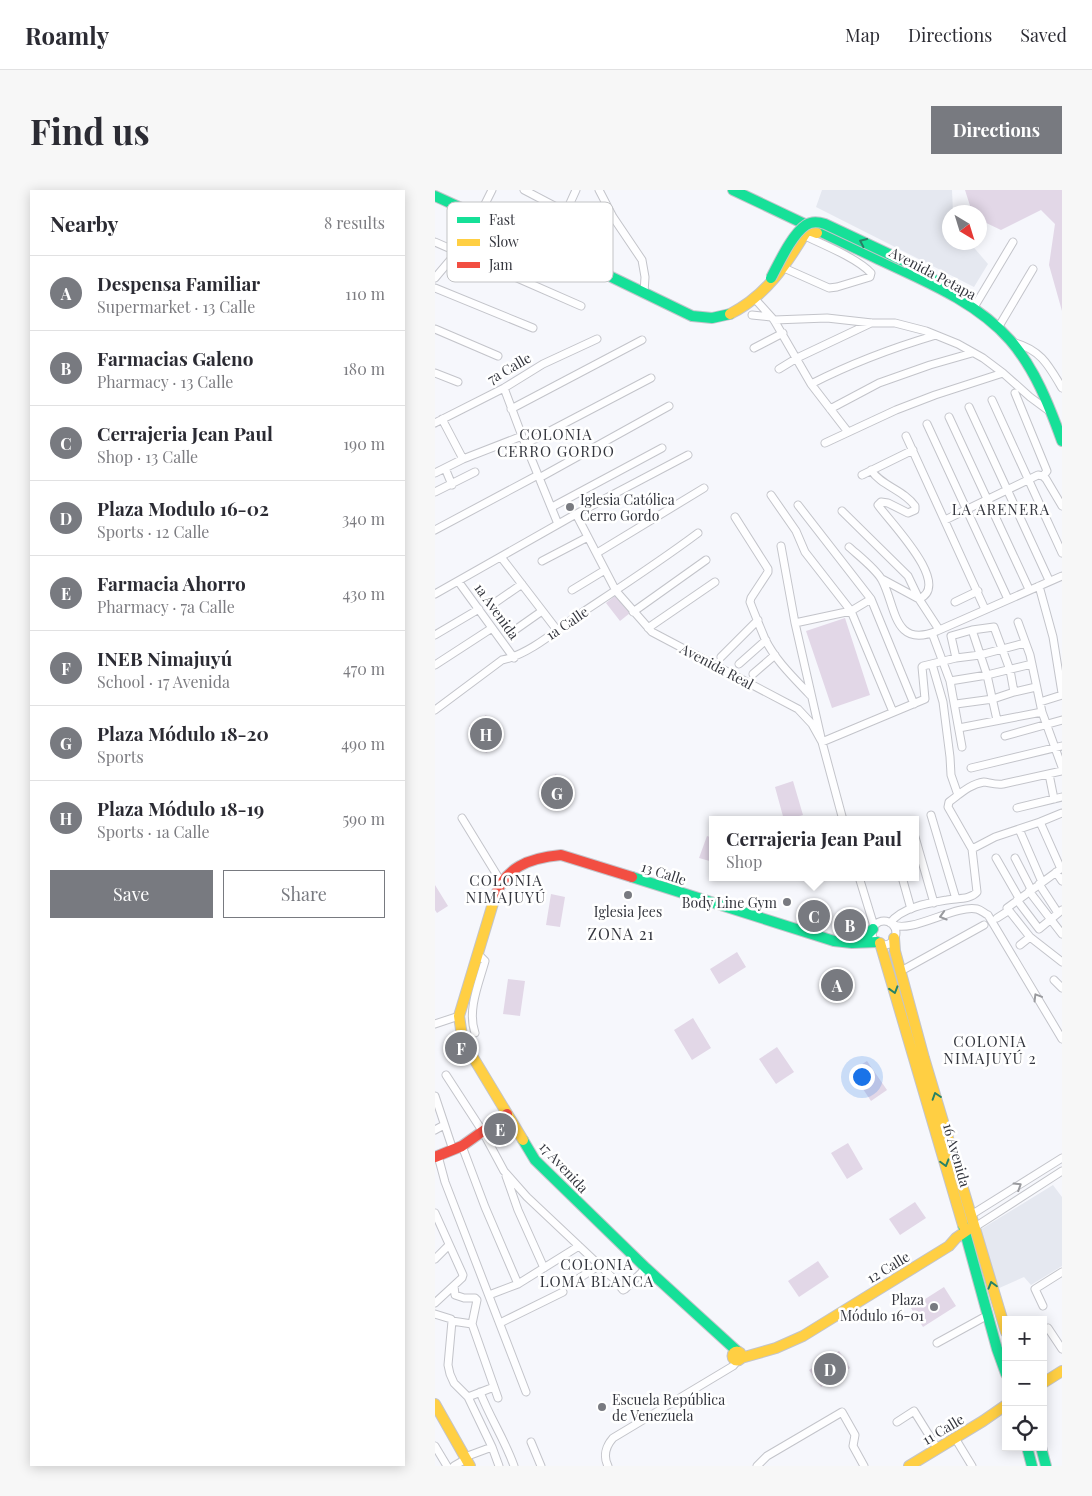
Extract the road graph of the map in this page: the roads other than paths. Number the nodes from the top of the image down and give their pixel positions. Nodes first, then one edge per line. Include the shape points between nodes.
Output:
1 (491, 190) edge
2 (576, 190) edge
3 (599, 190) edge
4 (733, 190) edge
5 (529, 191) edge
6 (435, 196) edge
7 (448, 202) edge
8 (487, 202) edge
9 (548, 202) edge
10 (571, 202) edge
11 (605, 202) edge
12 (613, 217) edge
13 (821, 233) junction
14 (803, 235) junction
15 (435, 242) edge
16 (1013, 242) dead end
17 (447, 247) edge
18 (447, 264) edge
19 (784, 268) junction
20 (1033, 269) dead end
21 (435, 278) edge
22 (613, 278) edge
23 (526, 282) edge
24 (435, 288) edge
25 (645, 293) junction
26 (947, 293) junction
27 (758, 296) junction
28 (581, 306) dead end
29 (973, 308) junction
30 (753, 315) dead end
31 (773, 318) junction
32 (872, 323) junction
33 (533, 328) dead end
34 (998, 328) junction
35 (435, 329) edge
36 (783, 333) junction
37 (937, 335) junction
38 (597, 339) dead end
39 (641, 340) dead end
40 (1010, 341) junction
41 (754, 348) dead end
42 (972, 353) junction
43 (498, 356) dead end
44 (797, 358) junction
45 (779, 368) dead end
46 (435, 373) edge
47 (1003, 373) junction
48 (651, 378) dead end
49 (459, 382) dead end
50 (811, 384) junction
51 (504, 388) junction
52 (1062, 388) edge
53 (1015, 393) dead end
54 (993, 400) dead end
55 (669, 406) dead end
56 (969, 408) dead end
57 (830, 409) junction
58 (511, 410) junction
59 (1051, 413) junction
60 (949, 417) dead end
61 (442, 419) junction
62 (435, 423) edge
63 (927, 424) dead end
64 (848, 432) junction
65 (522, 436) junction
66 (906, 436) dead end
67 (1062, 441) edge
68 (825, 443) dead end
69 (525, 444) junction
70 (662, 448) dead end
71 (913, 450) junction
72 (688, 455) dead end
73 (463, 460) junction
74 (445, 468) junction
75 (871, 470) junction
76 (475, 472) dead end
77 (435, 473) edge
78 (862, 475) dead end
79 (539, 476) junction
80 (1043, 476) junction
81 (1029, 480) junction
82 (451, 485) junction
83 (704, 488) dead end
84 (1008, 490) junction
85 (435, 492) edge
86 (771, 495) dead end
87 (987, 500) junction
88 (798, 505) dead end
89 (1062, 506) edge
90 (552, 507) junction
91 (967, 509) junction
92 (842, 511) dead end
93 (576, 514) junction
94 (735, 516) dead end
95 (945, 520) junction
96 (558, 524) junction
97 (435, 530) edge
98 (698, 533) dead end
99 (588, 537) junction
100 (781, 546) dead end
101 (849, 547) dead end
102 (597, 553) junction
103 (1062, 553) edge
104 (501, 557) junction
105 (706, 560) dead end
106 (542, 561) dead end
107 (605, 570) junction
108 (1062, 576) edge
109 (1048, 578) dead end
110 (882, 579) junction
111 (458, 581) junction
112 (715, 582) dead end
113 (522, 584) junction
114 (1039, 586) junction
115 (1028, 587) dead end
116 (572, 590) dead end
117 (616, 591) junction
118 (978, 591) junction
119 (435, 594) edge
120 (1007, 597) dead end
121 (871, 599) junction
122 (919, 599) junction
123 (496, 602) dead end
124 (955, 602) dead end
125 (984, 607) dead end
126 (479, 610) junction
127 (542, 611) junction
128 (851, 611) junction
129 (633, 612) junction
130 (758, 620) junction
131 (795, 622) junction
132 (1018, 622) dead end
133 (492, 628) junction
134 (648, 628) junction
135 (938, 628) dead end
136 (515, 630) dead end
137 (557, 630) junction
138 (972, 630) junction
139 (932, 634) junction
140 (435, 635) edge
141 (766, 640) junction
142 (1025, 643) junction
143 (1001, 649) junction
144 (775, 655) junction
145 (980, 655) junction
146 (721, 657) dead end
147 (514, 658) junction
148 (956, 658) junction
149 (943, 661) junction
150 (739, 664) dead end
151 (932, 664) junction
152 (1032, 664) junction
153 (435, 665) edge
154 (1010, 670) junction
155 (753, 674) dead end
156 (987, 675) junction
157 (950, 681) junction
158 (1036, 687) junction
159 (1013, 692) junction
160 (1062, 694) edge
161 (810, 695) junction
162 (993, 699) junction
163 (1040, 702) junction
164 (913, 704) junction
165 (955, 704) junction
166 (435, 710) edge
167 (893, 712) junction
168 (1042, 712) junction
169 (997, 720) junction
170 (1062, 720) edge
171 (1047, 725) junction
172 (959, 728) junction
173 (1005, 736) dead end
174 (822, 742) junction
175 (962, 746) dead end
176 (1059, 747) edge
177 (1062, 767) edge
178 (971, 768) dead end
179 (1062, 771) edge
180 (1049, 774) junction
181 (958, 795) junction
182 (1058, 798) edge
183 (1017, 808) dead end
184 (1060, 814) edge
185 (931, 815) dead end
186 (842, 816) edge
187 (462, 818) dead end
188 (1040, 822) junction
189 (1062, 822) edge
190 (1019, 829) junction
191 (971, 849) junction
192 (919, 851) edge
193 (996, 858) dead end
194 (1015, 858) dead end
195 (1060, 869) edge
196 (500, 880) junction
197 (860, 881) edge
198 (904, 881) edge
199 (1062, 881) edge
200 (1041, 883) junction
201 (1030, 890) junction
202 (866, 899) junction
203 (956, 899) junction
204 (1018, 899) junction
205 (934, 903) junction
206 (911, 909) junction
207 (1008, 910) junction
208 (1060, 912) edge
209 (997, 918) dead end
210 (1050, 920) junction
211 (889, 923) junction
212 (984, 925) dead end
213 (907, 927) junction
214 (873, 928) junction
215 (1062, 934) edge
216 (895, 937) junction
217 (1030, 937) junction
218 (852, 943) junction
219 (878, 943) junction
220 (1020, 945) dead end
221 (477, 956) junction
222 (1062, 962) edge
223 (901, 971) junction
224 (1054, 980) dead end
225 (1062, 988) edge
226 (459, 1016) junction
227 (435, 1024) edge
228 (475, 1033) dead end
229 (1062, 1039) edge
230 (446, 1075) dead end
231 (436, 1101) edge
232 (507, 1114) junction
233 (445, 1125) junction
234 (435, 1130) edge
235 (483, 1132) junction
236 (458, 1148) junction
237 (437, 1157) edge
238 (1062, 1158) edge
239 (504, 1171) junction
240 (1062, 1171) edge
241 (971, 1215) junction
242 (436, 1217) edge
243 (975, 1227) junction
244 (965, 1231) junction
245 (449, 1246) junction
246 (579, 1246) junction
247 (949, 1246) junction
248 (970, 1249) junction
249 (435, 1258) edge
250 (599, 1265) junction
251 (544, 1268) junction
252 (646, 1268) junction
253 (1062, 1272) edge
254 (518, 1284) junction
255 (569, 1284) dead end
256 (454, 1286) junction
257 (563, 1292) dead end
258 (489, 1295) junction
259 (435, 1302) edge
260 (1043, 1306) dead end
261 (435, 1314) edge
262 (988, 1315) junction
263 (1002, 1318) edge
264 (453, 1321) junction
265 (501, 1323) junction
266 (472, 1324) junction
267 (1048, 1328) dead end
268 (937, 1344) dead end
269 (1062, 1349) edge
270 (737, 1355) junction
271 (1002, 1361) edge
272 (1062, 1371) edge
273 (1047, 1380) edge
274 (494, 1387) junction
275 (480, 1392) junction
276 (526, 1392) dead end
277 (467, 1397) junction
278 (498, 1398) dead end
279 (435, 1404) edge
280 (1005, 1406) edge
281 (1002, 1414) edge
282 (990, 1416) junction
283 (897, 1422) dead end
284 (955, 1438) junction
285 (531, 1442) dead end
286 (435, 1446) edge
287 (492, 1447) junction
288 (937, 1448) junction
289 (1028, 1451) edge
290 (1042, 1451) edge
291 (467, 1461) edge
292 (604, 1465) edge
293 (447, 1466) edge
294 (454, 1466) edge
295 (499, 1466) edge
296 (514, 1466) edge
297 (541, 1466) edge
298 (757, 1466) edge
299 (864, 1466) edge
300 (909, 1466) edge
301 (972, 1466) edge
302 (1032, 1466) edge
303 (1046, 1466) edge

1 - 8 street
2 - 10 street
3 - 11 street
4 - 13 main road, Avenida Petapa
5 - 9 street
6 - 7 main road
12 - 25 street via 642,260
13 - 14 main road via 807,230
13 - 26 main road, Avenida Petapa
14 - 19 main road
14 - 19 street via 866,268 871,272 870,276 829,288
15 - 17 street
16 - 29 street
18 - 21 street
19 - 27 main road
20 - 34 street
22 - 25 main road
23 - 28 street
24 - 33 street
25 - 27 main road via 692,316 713,319 741,309
26 -> 27 main road, bridge via 940,283 908,263 825,224 813,223 799,231
26 - 29 main road, Avenida Petapa
27 - 31 street
29 - 34 main road, Avenida Petapa
30 - 31 street
31 - 32 street via 827,318
31 - 36 street
32 - 37 street via 895,323
32 - 44 street
34 - 40 main road, Avenida Petapa
35 - 43 street
36 - 41 street
36 - 44 street
37 - 42 street
37 - 50 street via 894,347
38 - 51 street, 7a Calle via 543,364
39 - 58 street
40 - 52 street via 1040,355
40 - 59 main road, Avenida Petapa via 1035,377
42 - 47 street
42 - 57 street via 879,383
44 - 45 street
44 - 50 street
46 - 49 street
47 - 59 street
47 - 64 street via 927,398
48 - 69 street
50 - 57 street
51 - 58 street
51 - 61 street, 7a Calle
53 - 80 street via 1047,471
54 - 81 street
55 - 79 street
56 - 84 street
57 - 64 street
58 - 65 street
59 - 67 main road, Avenida Petapa
60 - 87 street
61 - 62 street, 7a Calle
61 - 73 street
63 - 91 street
64 - 68 street
65 - 69 street
65 - 73 street
66 - 71 street
69 - 79 street
70 - 90 street
71 - 75 street
71 - 95 street
72 - 93 street
73 - 74 street
74 - 77 street
74 - 82 street
75 - 78 street
75 - 122 street via 915,506 915,510 908,513 888,503 878,505 923,565 930,590
76 - 82 street
79 - 90 street
79 - 97 street
80 - 81 street
80 - 89 street
81 - 84 street
81 - 103 street
82 - 85 street
83 - 102 street
84 - 87 street
84 - 109 street
86 - 128 street via 796,531 805,552
87 - 91 street
87 - 115 street
88 - 121 street
90 - 96 street
91 - 95 street
91 - 120 street
92 - 122 street via 908,576
93 - 96 street
93 - 99 street, Avenida Real
94 - 130 street via 768,569 749,601
95 - 118 street
96 - 104 street
98 - 117 street, 1a Calle
99 - 102 street, Avenida Real
99 - 106 street
100 - 131 street
101 - 110 street
102 - 107 street, Avenida Real
104 - 111 street
104 - 113 street
105 - 129 street
107 - 116 street
107 - 117 street, Avenida Real
108 - 114 street
110 - 122 street
110 - 139 street via 894,615 906,631 916,636
111 - 119 street
111 - 126 street, 1a Avenida
112 - 134 street
113 - 123 street
113 - 127 street
114 - 139 street
114 - 160 street via 1053,637
117 - 129 street, Avenida Real
117 - 137 street, 1a Calle
118 - 124 street
118 - 125 street
121 - 128 street
121 - 164 street
122 - 135 street
126 - 133 street, 1a Avenida
126 - 140 street
127 - 136 street
127 - 137 street
128 - 131 street
128 - 167 street
129 - 134 street, Avenida Real
130 - 141 street
130 - 146 street
131 - 161 street
132 - 142 street
133 - 147 street, 1a Avenida
133 - 153 street
134 - 174 street, Avenida Real via 798,709
137 - 147 street, 1a Calle
138 - 143 street via 994,627
138 - 145 street
138 - 148 street via 951,637
139 - 149 street
141 - 144 street
141 - 150 street
142 - 143 street
142 - 152 street
143 - 145 street
143 - 154 street
144 - 155 street
144 - 161 street
145 - 148 street
145 - 156 street
147 - 166 street, 1a Calle via 502,660
148 - 149 street
149 - 151 street
149 - 157 street
151 - 164 street via 922,667 925,699
151 - 181 street via 943,702 951,775
152 - 154 street
152 - 158 street
154 - 156 street
154 - 159 street
156 - 157 street
156 - 162 street
157 - 165 street
158 - 159 street
158 - 163 street
159 - 162 street
160 - 163 street
161 - 174 street
162 - 165 street
162 - 169 street
163 - 168 street
164 - 167 street
165 - 172 street
167 - 174 street
168 - 169 street
168 - 171 street
169 - 172 street
170 - 171 street
171 - 173 street
171 - 176 street
172 - 175 street
174 - 186 street, Avenida Real
176 - 177 street
176 - 178 street
179 - 180 street
180 - 181 street via 994,785 985,782
180 - 182 street
181 - 191 street via 948,807
182 - 183 street
184 - 188 street
184 - 189 street
185 - 203 street
187 - 196 street
188 - 190 street
188 - 195 street
190 - 191 street
190 - 200 street
191 - 203 street via 977,892 973,896
192 - 205 street
193 - 204 street
194 - 201 street
195 - 199 street
195 - 200 street
196 - 218 main road, 13 Calle via 538,857 561,854 779,925
196 - 221 main road, 17 Avenida
197 - 202 street
198 - 206 street
200 - 201 street
200 - 208 street
201 - 204 street
201 - 210 street
202 - 211 street via 873,912
202 - 214 street
203 - 205 street
204 - 207 street via 1007,907
204 - 210 street via 1038,928
205 - 206 street
206 - 211 street via 900,913
207 - 209 street
207 - 217 street
208 - 210 street
210 - 215 street
211 - 213 street
211 - 214 street via 879,922
211 - 216 street via 895,928
212 - 223 street
213 - 216 street
229 -> 213 street via 987,916 977,909 965,909
214 - 218 main road via 865,937
214 - 219 street via 872,934
216 - 219 street via 887,944
216 - 223 main road, 16 Avenida
217 - 220 street
217 - 222 street
218 - 219 main road, 13 Calle
219 -> 244 main road, 16 Avenida
221 - 226 main road, 17 Avenida
221 - 228 street via 485,961 475,999
241 -> 223 main road, 16 Avenida
224 - 225 street
226 - 227 street
226 - 232 main road, 17 Avenida via 465,1044
230 - 235 street
231 - 233 street
232 - 235 main road
232 - 252 main road, 17 Avenida via 539,1164
233 - 234 street
233 - 236 street
235 - 236 main road
235 - 239 street
236 - 237 main road
236 - 254 street
237 - 258 street
241 -> 238 street
239 - 246 street
239 - 251 street
240 - 243 street, 12 Calle
241 - 243 main road, 16 Avenida
242 - 245 street
243 - 244 main road, 12 Calle
263 -> 243 main road, 16 Avenida
244 - 247 main road, 12 Calle
244 - 248 main road, 16 Avenida
245 - 249 street
245 - 256 street via 463,1276
246 - 250 street
246 - 251 street
247 - 248 main road via 961,1244
247 - 270 main road, 12 Calle via 803,1336 762,1352
248 - 262 main road, 16 Avenida
250 - 252 street via 623,1290
250 - 255 street
251 - 254 street
252 - 270 main road, 17 Avenida
253 - 260 street via 1035,1290
254 - 258 street
256 - 259 street
256 - 266 street via 455,1295 477,1300
257 - 265 street
258 - 265 street
261 - 264 street
262 - 268 street
262 - 271 main road, 16 Avenida
264 - 266 street
264 - 277 street via 448,1365 454,1383
265 - 276 street
266 - 274 street
267 - 269 street
270 - 292 street via 726,1370 613,1438 606,1448
272 - 273 main road
274 - 275 street
274 - 278 street
275 - 277 street
275 - 296 street
277 - 287 street
279 - 291 main road
280 - 282 main road, 11 Calle
281 - 282 main road, 11 Calle
282 - 284 main road, 11 Calle
283 - 288 street via 914,1411
284 - 288 main road, 11 Calle
284 - 301 street
285 - 297 street
286 - 293 street
287 - 291 street
287 - 295 street
288 - 300 main road, 11 Calle
289 - 302 main road
290 - 303 main road
291 - 294 street
298 - 299 street via 767,1456 842,1412 855,1435 853,1446

